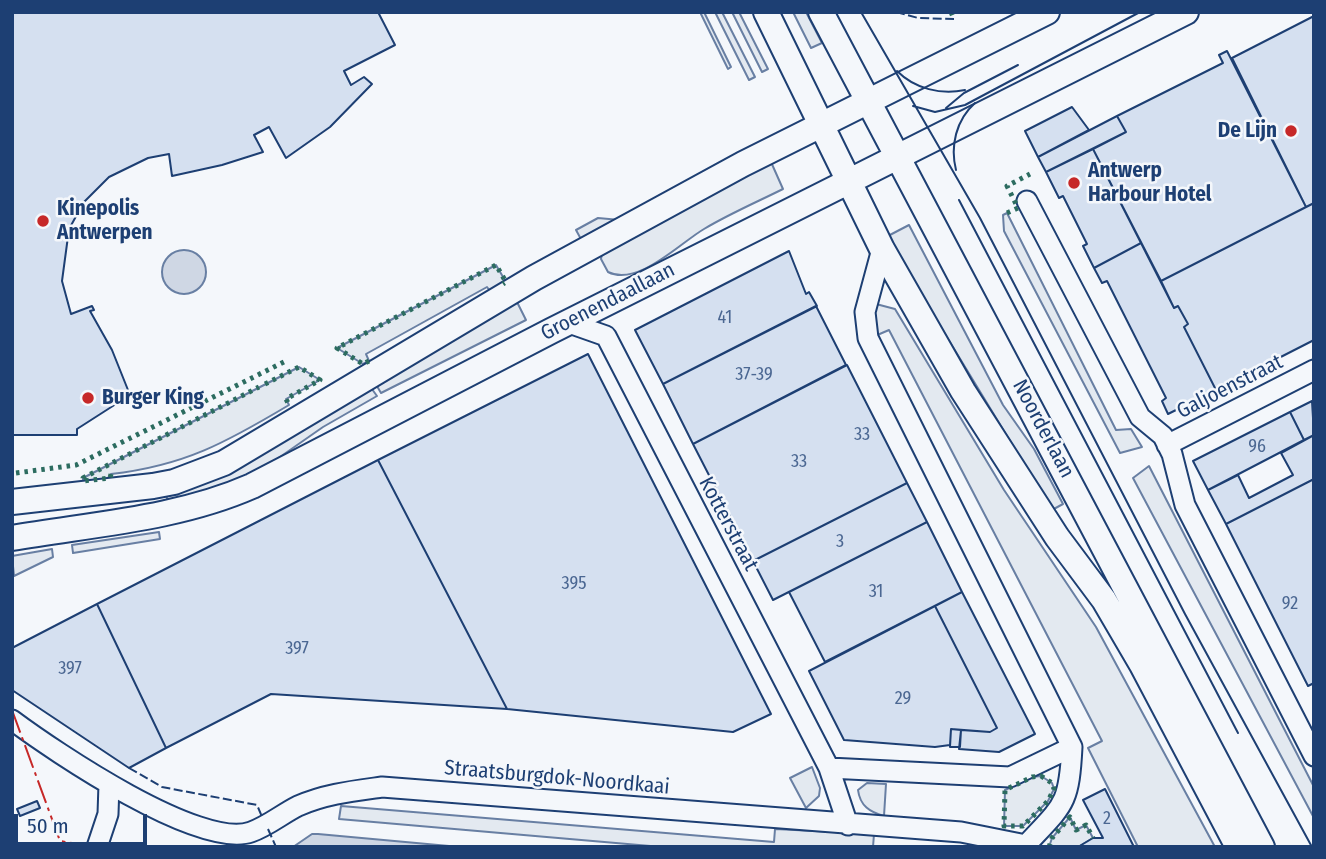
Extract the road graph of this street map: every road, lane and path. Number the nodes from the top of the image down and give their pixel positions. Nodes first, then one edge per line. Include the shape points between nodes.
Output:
1 (766, 12) edge
2 (821, 12) edge
3 (1047, 12) edge
4 (1186, 12) edge
5 (867, 102) junction
6 (821, 125) junction
7 (896, 159) junction
8 (849, 182) junction
9 (1027, 201) dead end
10 (882, 249) junction
11 (569, 323) junction
12 (1314, 370) edge
13 (1167, 445) junction
14 (12, 502) edge
15 (12, 538) edge
16 (12, 720) edge
17 (1072, 747) junction
18 (1314, 756) edge
19 (829, 768) junction
20 (109, 784) junction
21 (848, 825) junction
22 (1026, 846) edge
23 (97, 847) edge
24 (1238, 847) edge
25 (1262, 847) edge

1 - 6 main road, Noorderlaan
2 - 5 main road, Noorderlaan
3 - 5 main road
4 - 7 main road, Groenendaallaan
5 - 6 main road
5 - 7 main road, Noorderlaan
6 - 8 main road, Noorderlaan
6 - 14 main road via 534,278 224,463 174,482
7 - 8 main road, Groenendaallaan
7 - 25 main road, Noorderlaan
8 - 10 main road, Noorderlaan
8 - 11 main road, Groenendaallaan
9 - 13 street via 1140,417
10 - 17 street via 865,312 868,338
10 - 24 main road, Noorderlaan via 963,391 1057,537 1104,600
11 - 15 main road, Groenendaallaan via 226,497 169,513
11 - 19 street, Kotterstraat via 606,336
12 - 13 street, Galjoenstraat
13 - 18 street via 1185,505
16 - 20 street, Straatsburgdok-Noordkaai
17 - 19 street via 1010,777
17 - 22 street, Straatsburgdok-Noordkaai via 1069,791 1059,811
19 - 21 street
20 - 21 street, Straatsburgdok-Noordkaai via 225,835 250,833 330,794 382,787
20 - 23 street via 108,814
21 - 22 street, Straatsburgdok-Noordkaai via 961,832

